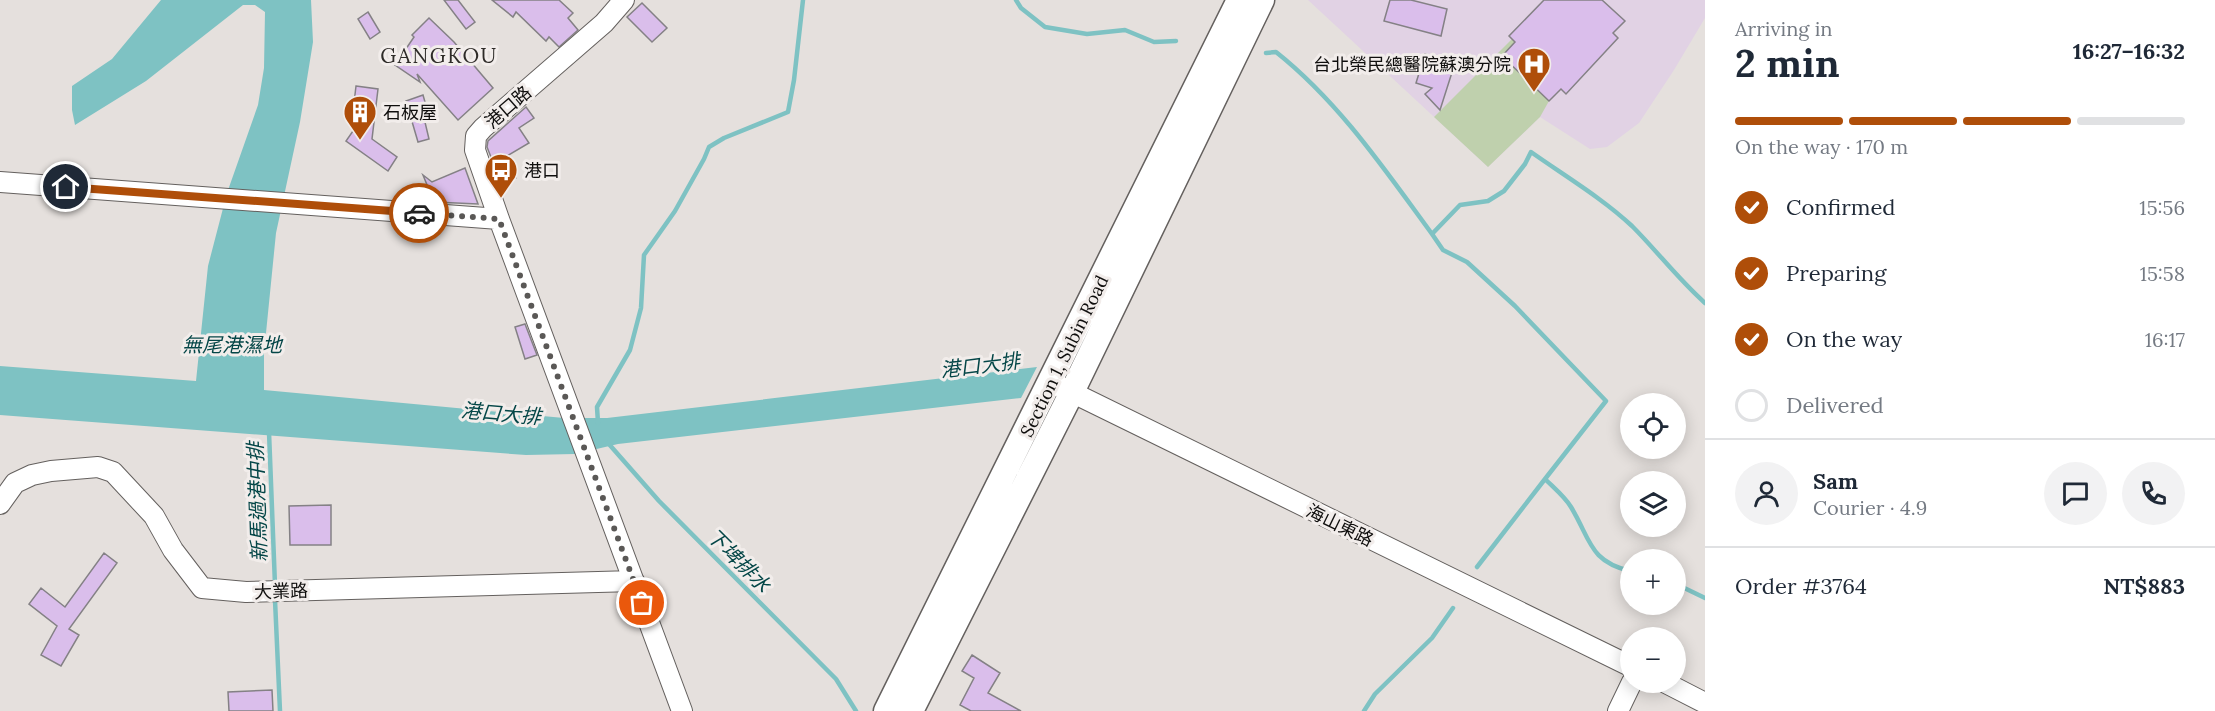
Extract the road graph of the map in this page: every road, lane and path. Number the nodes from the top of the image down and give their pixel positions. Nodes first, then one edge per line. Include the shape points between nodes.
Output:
1 (624, 0) edge
2 (1239, 0) edge
3 (1262, 0) edge
4 (0, 182) edge
5 (499, 219) junction
6 (1061, 388) junction
7 (0, 504) edge
8 (634, 581) junction
9 (926, 654) junction
10 (1620, 661) edge
11 (1627, 693) edge
12 (1685, 693) edge
13 (1705, 703) edge
14 (682, 711) edge
15 (886, 711) edge
16 (910, 711) edge
17 (1618, 711) edge

1 - 5 street, 港口路 via 604,23 476,136 478,161
2 - 6 main road, Section 1, Subin Road
3 - 6 main road, Section 1, Subin Road
4 - 5 street via 277,202 373,204
5 - 8 street, 港口路
6 - 9 main road, Section 1, Subin Road
6 - 10 street, 海山東路
7 - 8 street, 大業路 via 15,483 32,475 98,467 113,472 154,516 172,550 202,588 246,592
8 - 14 street
9 - 15 main road, Section 1, Subin Road
9 - 16 main road, Section 1, Subin Road
11 - 17 street
12 - 13 street

